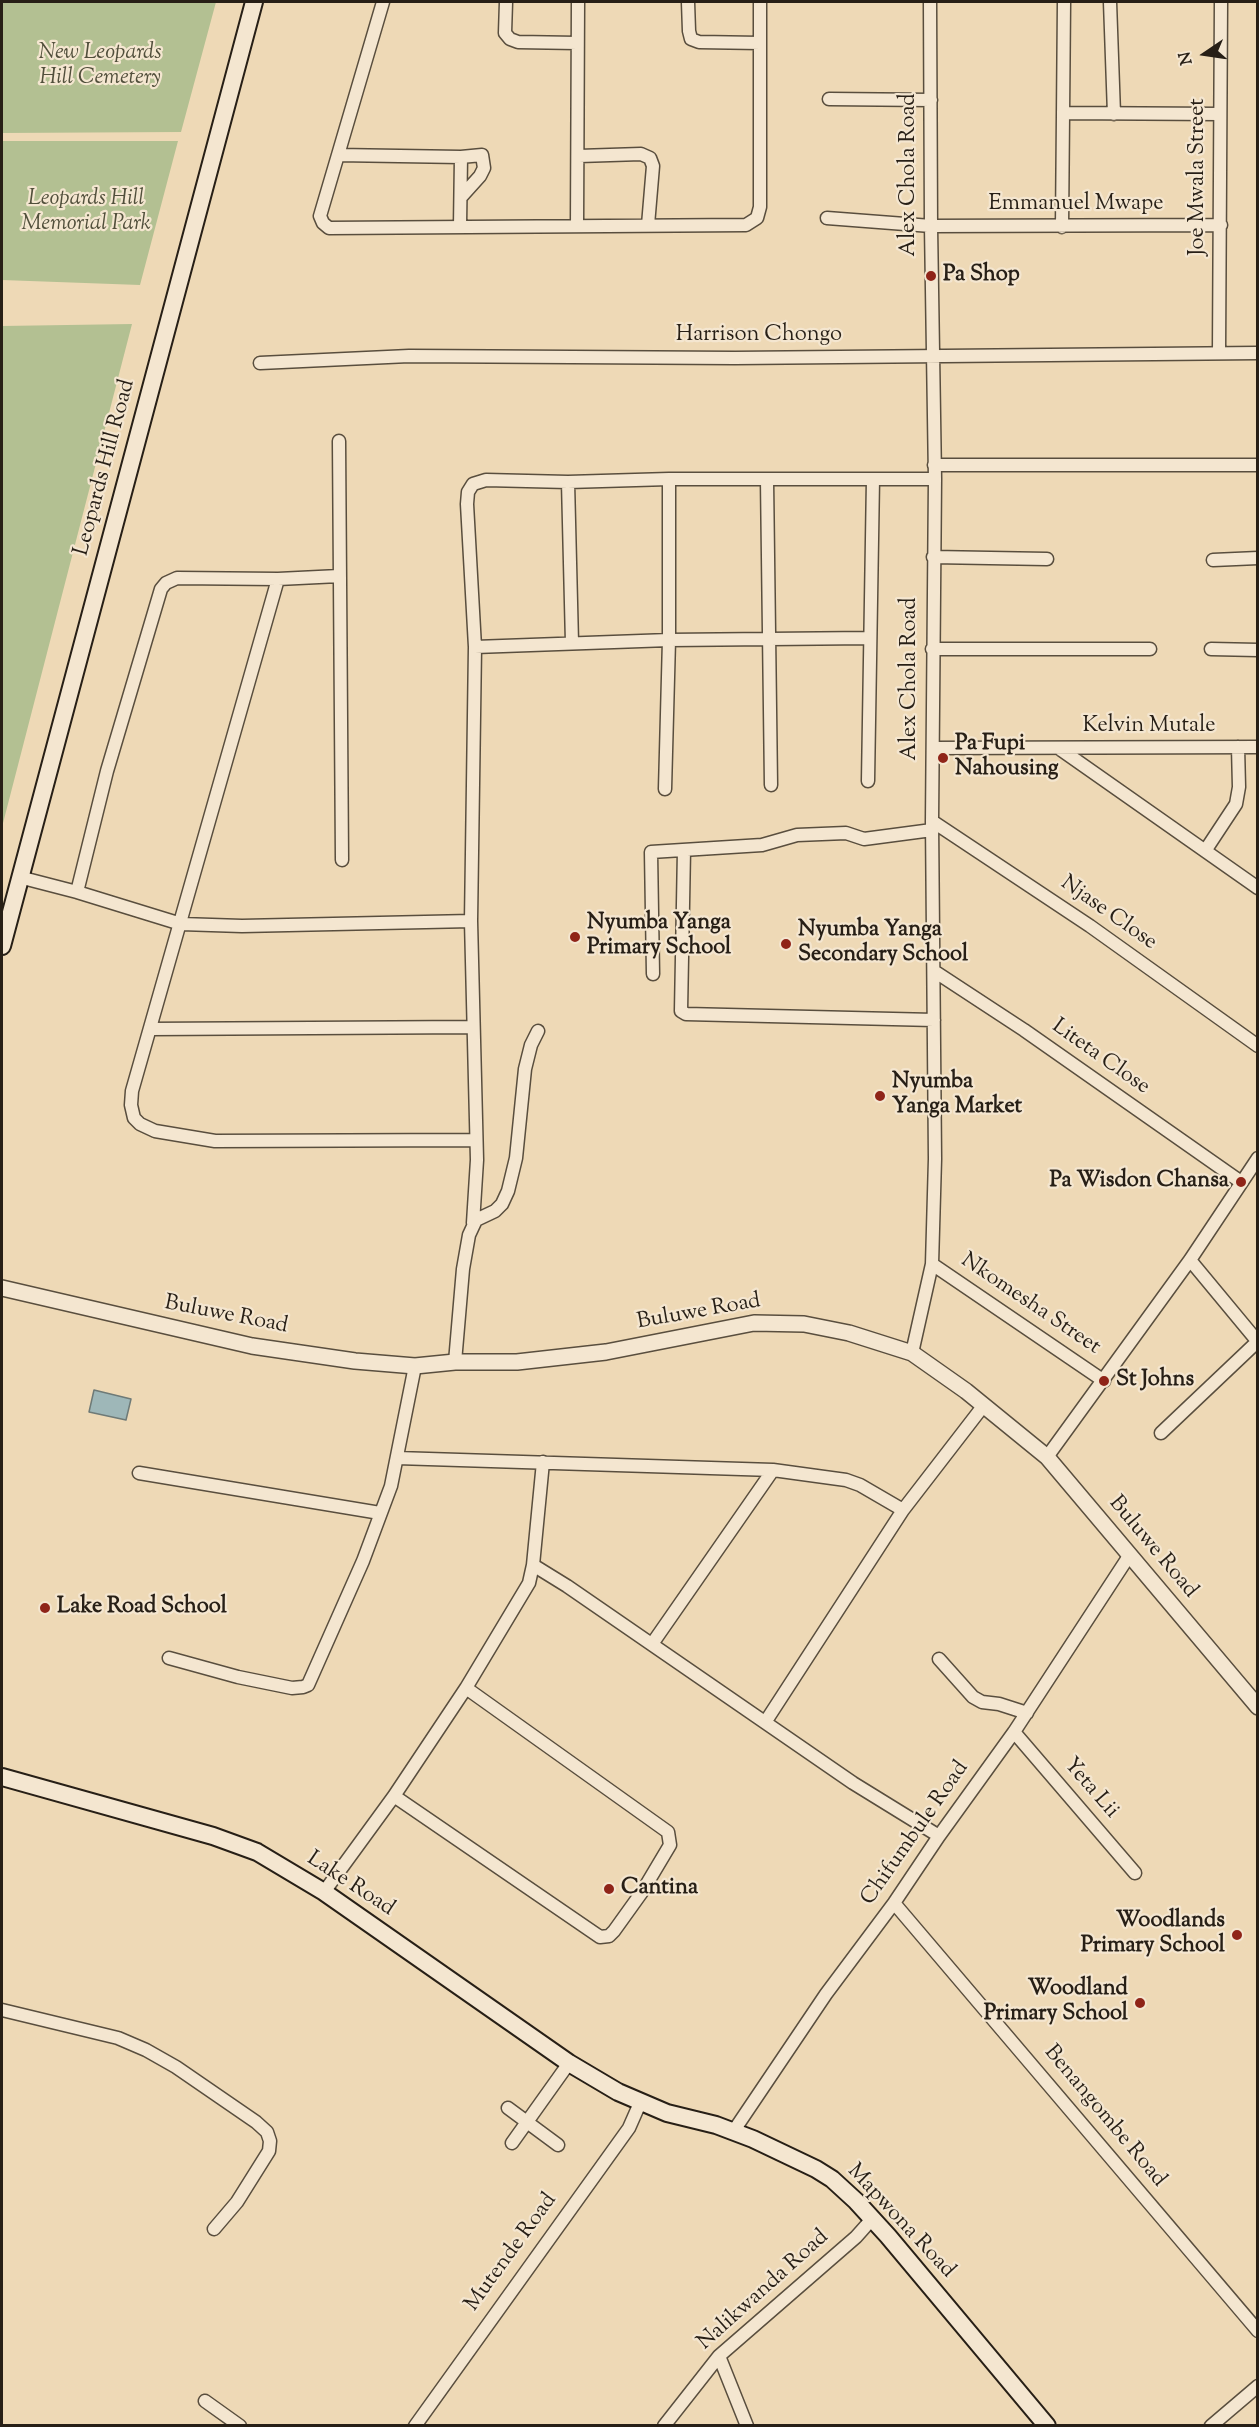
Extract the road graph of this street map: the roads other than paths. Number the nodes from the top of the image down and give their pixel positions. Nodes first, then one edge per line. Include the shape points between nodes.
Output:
1 (254, 2) edge
2 (383, 2) edge
3 (506, 2) edge
4 (578, 2) edge
5 (688, 2) edge
6 (760, 2) edge
7 (930, 2) edge
8 (1064, 2) edge
9 (1110, 2) edge
10 (1221, 2) edge
11 (577, 43) junction
12 (760, 43) junction
13 (829, 99) dead end
14 (931, 100) junction
15 (1064, 113) junction
16 (1114, 114) junction
17 (1220, 114) junction
18 (338, 154) junction
19 (579, 156) junction
20 (461, 157) junction
21 (462, 196) junction
22 (827, 218) dead end
23 (648, 225) junction
24 (1221, 225) junction
25 (460, 226) junction
26 (577, 226) junction
27 (931, 226) junction
28 (1062, 227) junction
29 (1219, 352) junction
30 (1257, 353) edge
31 (933, 356) junction
32 (260, 363) dead end
33 (339, 441) dead end
34 (934, 465) junction
35 (1257, 465) edge
36 (669, 479) junction
37 (873, 479) junction
38 (935, 479) junction
39 (767, 480) junction
40 (568, 482) junction
41 (933, 557) junction
42 (1257, 558) edge
43 (1047, 559) dead end
44 (1213, 560) dead end
45 (339, 576) junction
46 (278, 579) junction
47 (869, 638) junction
48 (669, 640) junction
49 (771, 641) junction
50 (572, 643) junction
51 (475, 647) junction
52 (932, 649) junction
53 (1150, 649) dead end
54 (1211, 649) dead end
55 (1257, 650) edge
56 (1238, 747) junction
57 (1257, 747) edge
58 (933, 748) junction
59 (1060, 749) junction
60 (868, 781) dead end
61 (771, 785) dead end
62 (665, 789) dead end
63 (932, 826) junction
64 (684, 850) junction
65 (1205, 851) junction
66 (342, 860) dead end
67 (19, 877) junction
68 (1257, 888) edge
69 (77, 892) junction
70 (471, 921) junction
71 (181, 924) junction
72 (2, 945) edge
73 (934, 971) junction
74 (653, 974) dead end
75 (934, 1020) junction
76 (473, 1027) junction
77 (150, 1029) junction
78 (538, 1031) dead end
79 (1257, 1046) edge
80 (476, 1140) junction
81 (1257, 1158) edge
82 (1241, 1182) junction
83 (473, 1223) junction
84 (1190, 1260) junction
85 (932, 1264) junction
86 (2, 1288) edge
87 (1257, 1342) edge
88 (912, 1353) junction
89 (455, 1362) junction
90 (415, 1366) junction
91 (1104, 1381) junction
92 (984, 1405) junction
93 (1161, 1433) dead end
94 (1047, 1457) junction
95 (398, 1458) junction
96 (543, 1462) junction
97 (773, 1470) junction
98 (139, 1473) dead end
99 (903, 1510) junction
100 (380, 1513) junction
101 (1129, 1556) junction
102 (533, 1565) junction
103 (652, 1644) junction
104 (169, 1658) dead end
105 (939, 1659) dead end
106 (466, 1688) junction
107 (1257, 1707) edge
108 (1026, 1713) junction
109 (766, 1721) junction
110 (1014, 1732) junction
111 (2, 1777) edge
112 (394, 1796) junction
113 (939, 1836) junction
114 (1135, 1873) dead end
115 (324, 1892) junction
116 (894, 1903) junction
117 (2, 2011) edge
118 (569, 2063) junction
119 (640, 2103) junction
120 (508, 2108) dead end
121 (527, 2122) junction
122 (733, 2132) junction
123 (512, 2143) dead end
124 (558, 2145) dead end
125 (872, 2219) junction
126 (214, 2229) dead end
127 (1257, 2331) edge
128 (719, 2356) junction
129 (1257, 2386) edge
130 (205, 2401) dead end
131 (240, 2426) edge
132 (414, 2426) edge
133 (664, 2426) edge
134 (747, 2426) edge
135 (1047, 2426) edge
136 (1211, 2426) edge

1 - 67 main road, Leopards Hill Road
2 - 18 street
3 - 11 street via 505,33 510,39
4 - 11 street
5 - 12 street via 691,39
6 - 12 street
7 - 14 street, Alex Chola Road
8 - 15 street
9 - 16 street
10 - 17 street, Joe Mwala Street
11 - 19 street
12 - 23 street via 757,218 746,225
13 - 14 street
14 - 27 street, Alex Chola Road
15 - 16 street
15 - 28 street
16 - 17 street
17 - 24 street, Joe Mwala Street
18 - 20 street
18 - 25 street via 320,216 329,228
19 - 23 street via 641,154 650,158
19 - 26 street
20 - 21 street
20 - 21 street via 484,158 480,176
21 - 25 street
22 - 27 street, Emmanuel Mwape
23 - 26 street
24 - 28 street, Emmanuel Mwape
24 - 29 street, Joe Mwala Street
25 - 26 street
27 - 28 street, Emmanuel Mwape
27 - 31 street, Alex Chola Road
29 - 30 street, Harrison Chongo
29 - 31 street, Harrison Chongo
31 - 32 street, Harrison Chongo via 410,356
31 - 34 street, Alex Chola Road
33 - 45 street
34 - 35 street
34 - 38 street, Alex Chola Road
36 - 39 street
36 - 40 street
36 - 48 street
37 - 38 street
37 - 39 street
37 - 47 street
38 - 41 street, Alex Chola Road
39 - 49 street
40 - 50 street
40 - 51 street via 486,480 473,484 468,492
41 - 43 street
41 - 52 street, Alex Chola Road
42 - 44 street
45 - 46 street
45 - 66 street
46 - 69 street via 177,578 160,589 107,771
46 - 71 street
47 - 49 street
47 - 60 street
48 - 49 street
48 - 50 street
48 - 62 street
49 - 61 street
50 - 51 street
51 - 70 street
52 - 53 street
52 - 58 street, Alex Chola Road
54 - 55 street
56 - 57 street, Kelvin Mutale
56 - 59 street, Kelvin Mutale
56 - 65 street via 1236,804
58 - 59 street, Kelvin Mutale
58 - 63 street, Alex Chola Road
59 - 65 street
63 - 64 street via 864,839 846,833 797,835 762,845
63 - 73 street, Alex Chola Road
63 - 79 street, Njase Close via 1090,926
64 - 74 street via 651,852
64 - 75 street via 681,1011
65 - 68 street
67 - 69 street
67 - 72 main road, Leopards Hill Road
69 - 71 street
70 - 71 street
70 - 76 street
71 - 77 street
73 - 75 street, Alex Chola Road
73 - 82 street, Liteta Close
75 - 85 street, Alex Chola Road
76 - 77 street
76 - 80 street
77 - 80 street via 131,1105 134,1118 155,1131 215,1141
78 - 83 street via 525,1069 516,1158 505,1200 498,1209
80 - 83 street
81 - 82 street
82 - 84 street
83 - 89 street via 462,1269
84 - 87 street
84 - 91 street
85 - 88 street, Alex Chola Road
85 - 91 street, Nkomesha Street
86 - 90 street, Buluwe Road via 252,1346
87 - 93 street
88 - 89 street, Buluwe Road via 833,1329 772,1322 606,1352 517,1362
88 - 92 street, Buluwe Road
89 - 90 street, Buluwe Road
90 - 95 street
91 - 94 street
92 - 94 street, Buluwe Road
92 - 99 street
94 - 101 street, Buluwe Road
95 - 96 street
95 - 100 street
96 - 97 street
96 - 102 street
97 - 99 street via 846,1479
97 - 103 street
98 - 100 street
99 - 109 street
100 - 104 street via 308,1685 299,1688 238,1677
101 - 107 street, Buluwe Road
101 - 108 street, Chifumbule Road
102 - 103 street
102 - 106 street via 529,1583
103 - 109 street
105 - 108 street via 973,1697
106 - 112 street
106 - 112 street via 668,1832 670,1845 642,1892 614,1931 600,1937
108 - 110 street, Chifumbule Road
109 - 113 street via 853,1783
110 - 113 street, Chifumbule Road
110 - 114 street, Yeta Lii
111 - 115 main road, Lake Road via 241,1845
112 - 115 street
113 - 116 street, Chifumbule Road
115 - 118 main road, Lake Road
116 - 122 street, Chifumbule Road via 826,1994
116 - 127 street, Benangombe Road
117 - 126 street via 118,2038 146,2050 267,2132 269,2151 237,2202
118 - 119 main road, Lake Road
118 - 121 street
119 - 122 main road, Mapwona Road
119 - 132 street, Mutende Road via 629,2128
120 - 121 street
121 - 123 street
121 - 124 street
122 - 125 main road, Mapwona Road via 832,2179
125 - 128 street, Nalikwanda Road
125 - 135 main road, Mapwona Road
128 - 133 street, Nalikwanda Road
128 - 134 street
129 - 136 street
130 - 131 street

